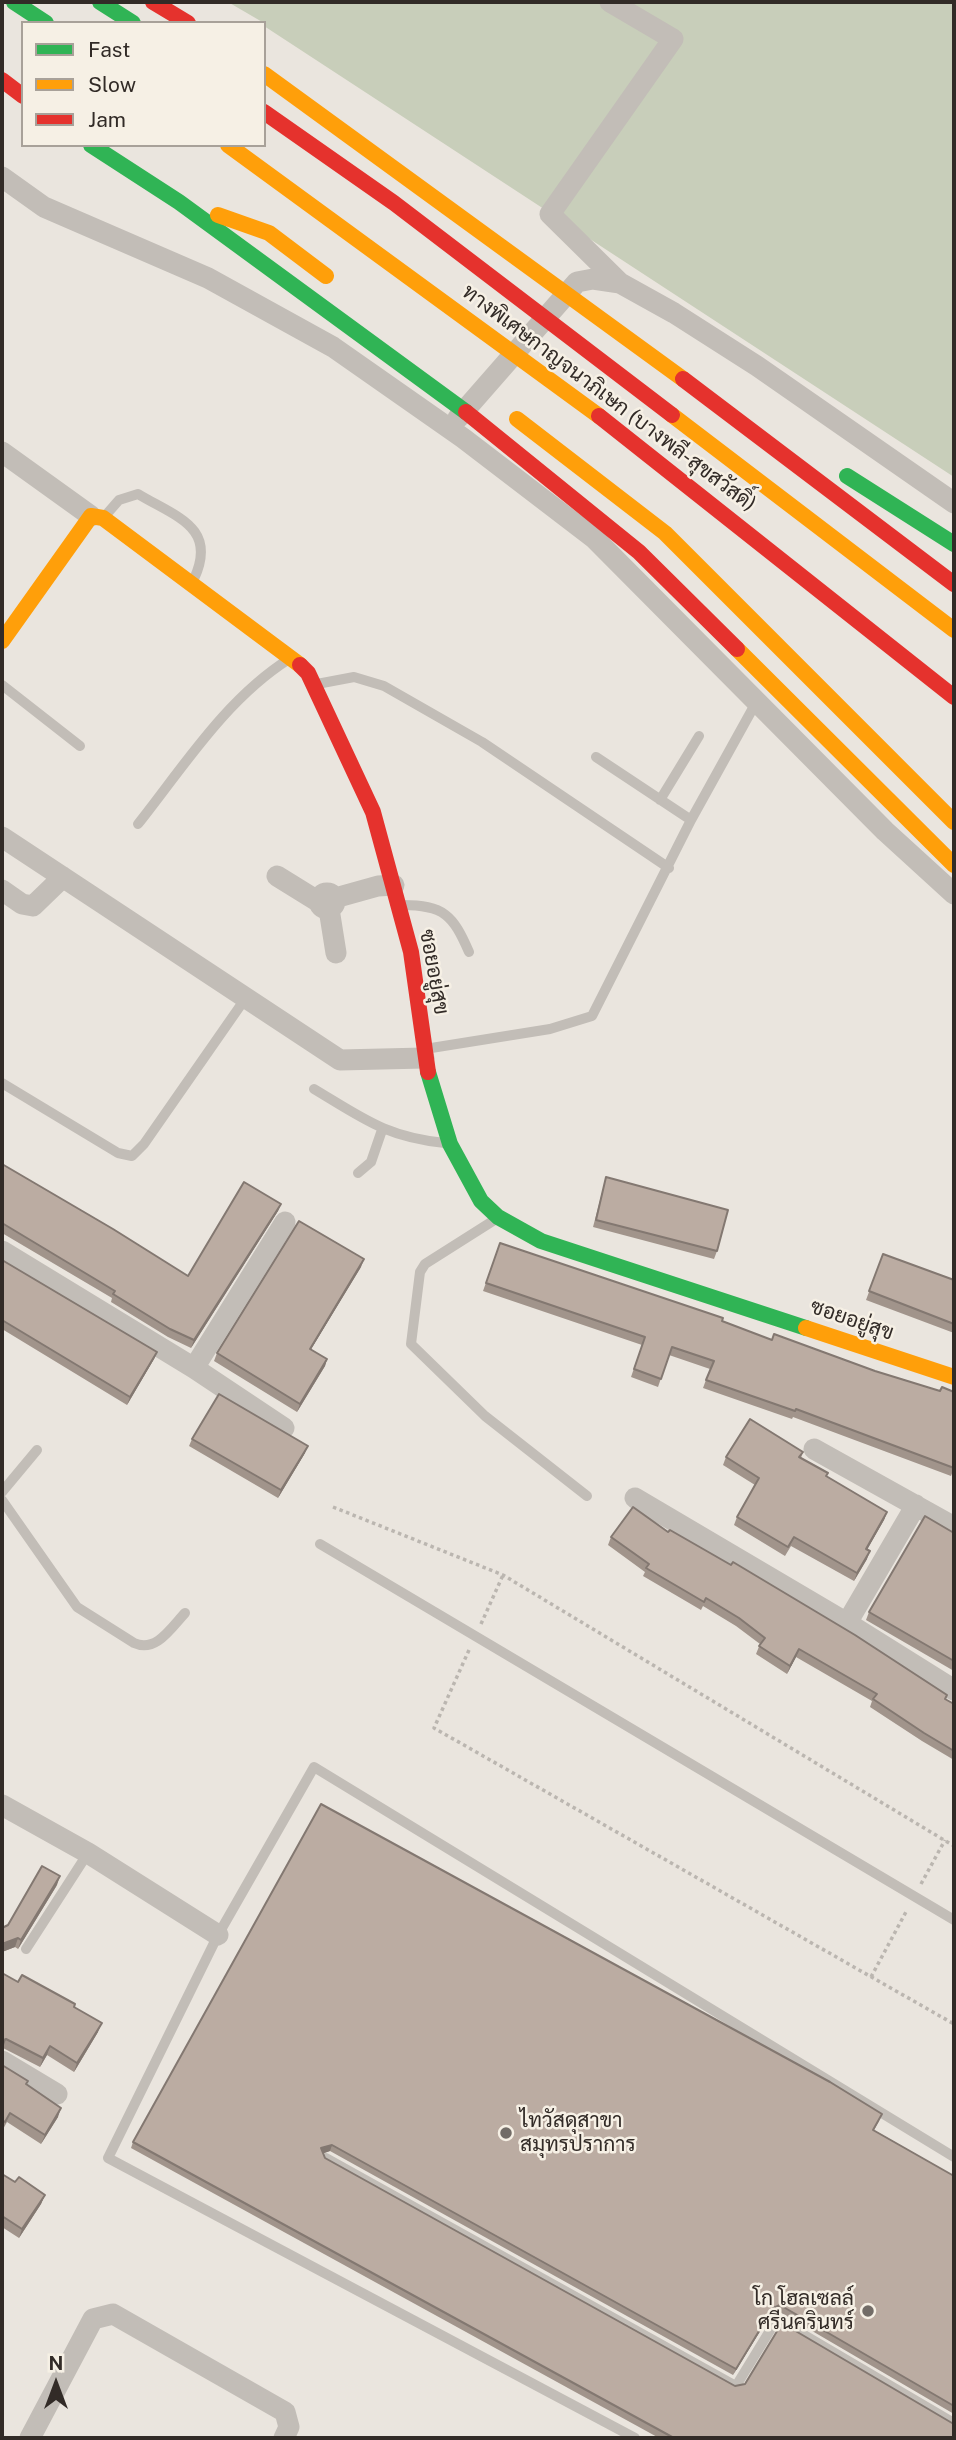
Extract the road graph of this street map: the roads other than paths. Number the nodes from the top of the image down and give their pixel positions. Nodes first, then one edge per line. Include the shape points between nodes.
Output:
1 (14, 2) edge
2 (100, 2) edge
3 (153, 2) edge
4 (610, 2) edge
5 (43, 21) edge
6 (130, 21) edge
7 (185, 21) edge
8 (266, 75) edge
9 (2, 80) edge
10 (21, 94) edge
11 (266, 114) edge
12 (94, 147) edge
13 (231, 147) edge
14 (2, 177) edge
15 (179, 202) junction
16 (620, 283) junction
17 (345, 290) dead end
18 (465, 380) dead end
19 (449, 428) junction
20 (760, 435) junction
21 (2, 452) edge
22 (954, 503) edge
23 (97, 517) junction
24 (954, 544) edge
25 (192, 583) junction
26 (954, 584) edge
27 (954, 630) edge
28 (2, 641) edge
29 (293, 657) junction
30 (2, 685) edge
31 (314, 685) junction
32 (954, 698) edge
33 (758, 699) junction
34 (699, 736) dead end
35 (80, 746) dead end
36 (596, 757) dead end
37 (660, 800) junction
38 (691, 820) junction
39 (954, 822) edge
40 (138, 824) dead end
41 (2, 837) edge
42 (954, 865) edge
43 (669, 868) junction
44 (277, 876) dead end
45 (63, 877) junction
46 (2, 890) edge
47 (954, 894) edge
48 (397, 895) junction
49 (328, 903) junction
50 (469, 952) dead end
51 (336, 953) dead end
52 (245, 999) junction
53 (425, 1053) junction
54 (2, 1083) edge
55 (314, 1089) dead end
56 (382, 1130) junction
57 (450, 1144) junction
58 (358, 1173) dead end
59 (498, 1217) junction
60 (285, 1222) dead end
61 (2, 1251) edge
62 (194, 1368) junction
63 (954, 1377) edge
64 (284, 1428) edge
65 (814, 1449) dead end
66 (37, 1450) dead end
67 (2, 1492) edge
68 (587, 1496) dead end
69 (635, 1498) dead end
70 (2, 1500) edge
71 (916, 1505) junction
72 (954, 1527) edge
73 (320, 1544) dead end
74 (185, 1613) dead end
75 (847, 1623) junction
76 (954, 1690) edge
77 (2, 1805) edge
78 (88, 1853) junction
79 (954, 1920) edge
80 (218, 1935) junction
81 (26, 1949) edge
82 (2, 2061) edge
83 (57, 2094) dead end
84 (954, 2157) edge
85 (326, 2158) edge
86 (954, 2423) edge
87 (30, 2438) edge
88 (284, 2438) edge
89 (635, 2438) edge

1 - 5 main road
2 - 6 main road
3 - 7 main road
4 - 16 street via 673,39 550,214
8 - 20 main road via 420,183
9 - 10 main road
11 - 27 main road, ทางพิเศษกาญจนาภิเษก (บางพลี-สุขสวัสดิ์) via 405,212
12 - 15 main road
13 - 32 main road, ทางพิเศษกาญจนาภิเษก (บางพลี-สุขสวัสดิ์) via 572,393
14 - 19 street via 44,207 208,278 333,347
15 - 17 main road via 269,233
15 - 42 main road via 512,447 639,552
16 - 19 street via 577,282
16 - 22 street via 757,366
18 - 39 main road via 665,533
19 - 33 street via 595,539
20 - 24 main road via 840,471
20 - 26 main road
21 - 23 street
23 - 25 main road, ซอยอยู่สุข
23 - 25 lane via 119,500 138,494 195,529 203,549
23 - 28 main road
25 - 29 main road, ซอยอยู่สุข
29 - 31 main road, ซอยอยู่สุข
29 - 40 lane via 262,676 234,704
30 - 35 lane
31 - 43 lane via 354,677 384,686 482,741
31 - 48 main road, ซอยอยู่สุข via 373,812
33 - 38 lane
33 - 47 street via 885,831
34 - 37 lane
36 - 37 lane
37 - 38 lane
38 - 43 lane
41 - 45 street
43 - 53 lane via 592,1016 550,1029
44 - 49 street
45 - 46 street via 33,906
45 - 52 street
48 - 49 street via 378,886
48 - 50 lane via 446,914 460,930
48 - 53 main road, ซอยอยู่สุข via 411,952
49 - 51 street
52 - 53 street via 340,1060
52 - 54 lane via 132,1156 118,1153
53 - 57 main road, ซอยอยู่สุข
55 - 56 lane
56 - 57 lane via 408,1139
56 - 58 lane via 371,1162
57 - 59 main road, ซอยอยู่สุข via 481,1201
59 - 63 main road, ซอยอยู่สุข via 541,1241
59 - 68 lane via 425,1264 420,1272 411,1344 485,1416
60 - 62 street
61 - 62 street
62 - 64 street
65 - 71 street
66 - 67 lane
69 - 75 street
70 - 74 lane via 77,1607 134,1643 155,1644
71 - 72 street
71 - 75 street
73 - 79 lane
75 - 76 street
77 - 78 street
78 - 80 street
78 - 81 lane
80 - 84 lane via 314,1767
80 - 89 lane via 108,2158
82 - 83 street
85 - 86 lane via 736,2386 777,2319
87 - 88 street via 93,2319 113,2314 285,2412 289,2427

